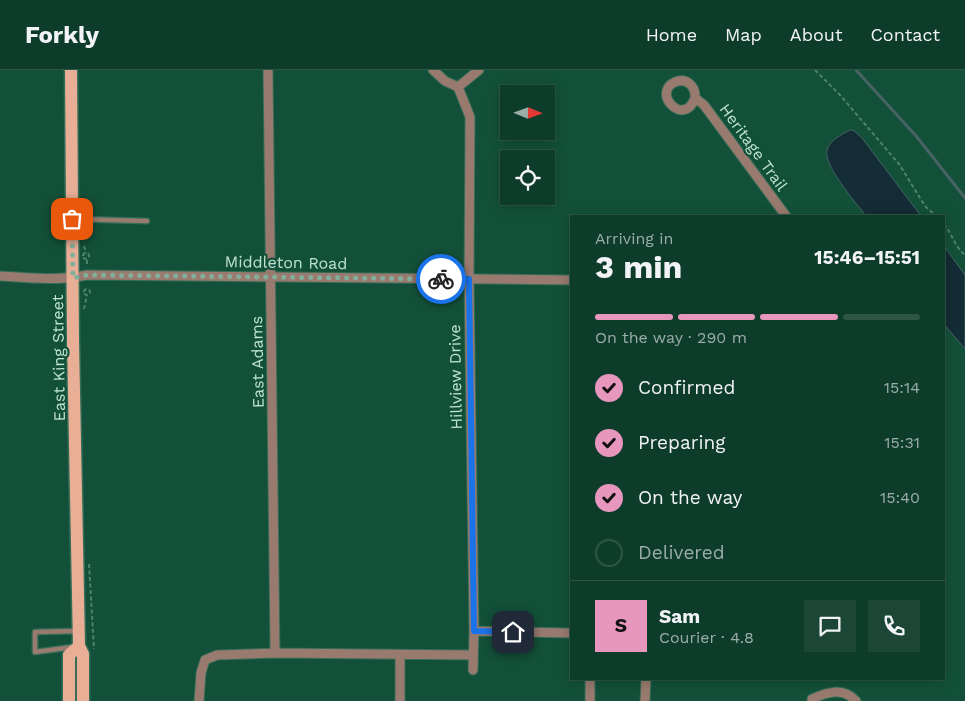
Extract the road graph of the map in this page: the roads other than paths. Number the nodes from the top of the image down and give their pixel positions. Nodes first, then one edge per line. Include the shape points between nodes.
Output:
1 (71, 70) edge
2 (268, 70) edge
3 (434, 70) edge
4 (479, 70) edge
5 (458, 87) junction
6 (695, 98) dead end
7 (785, 215) edge
8 (72, 219) junction
9 (147, 221) dead end
10 (0, 276) edge
11 (271, 277) junction
12 (73, 278) junction
13 (469, 279) junction
14 (570, 280) edge
15 (79, 631) junction
16 (474, 631) junction
17 (570, 632) edge
18 (79, 646) junction
19 (275, 653) junction
20 (400, 655) junction
21 (473, 656) junction
22 (473, 670) dead end
23 (590, 680) edge
24 (646, 680) edge
25 (69, 701) edge
26 (83, 701) edge
27 (199, 701) edge
28 (400, 701) edge
29 (590, 701) edge
30 (645, 701) edge
31 (812, 701) edge
32 (856, 701) edge

1 - 8 main road, East King Street
2 - 11 street, East Adams
3 - 5 street via 445,81
4 - 5 street
5 - 13 street, Hillview Drive via 470,116
6 - 7 street, Heritage Trail via 704,105
8 - 9 lane
8 - 12 main road, East King Street
10 - 12 street, Middleton Road
11 - 12 street, Middleton Road via 87,275
11 - 13 street, Middleton Road
11 - 19 street, East Adams
12 - 15 main road, East King Street
13 - 14 street, Middleton Road
13 - 16 street, Hillview Drive
15 - 18 main road, East King Street
15 - 18 lane via 35,632 35,652
16 - 17 street
16 - 21 street, Hillview Drive
18 - 25 main road, East King Street via 69,655
18 - 26 main road, East King Street via 84,654
19 - 20 street
19 - 27 street via 216,655 205,660
20 - 21 street
20 - 28 street
21 - 22 street, Hillview Drive
23 - 29 street
24 - 30 street
31 - 32 street via 827,692 839,691

